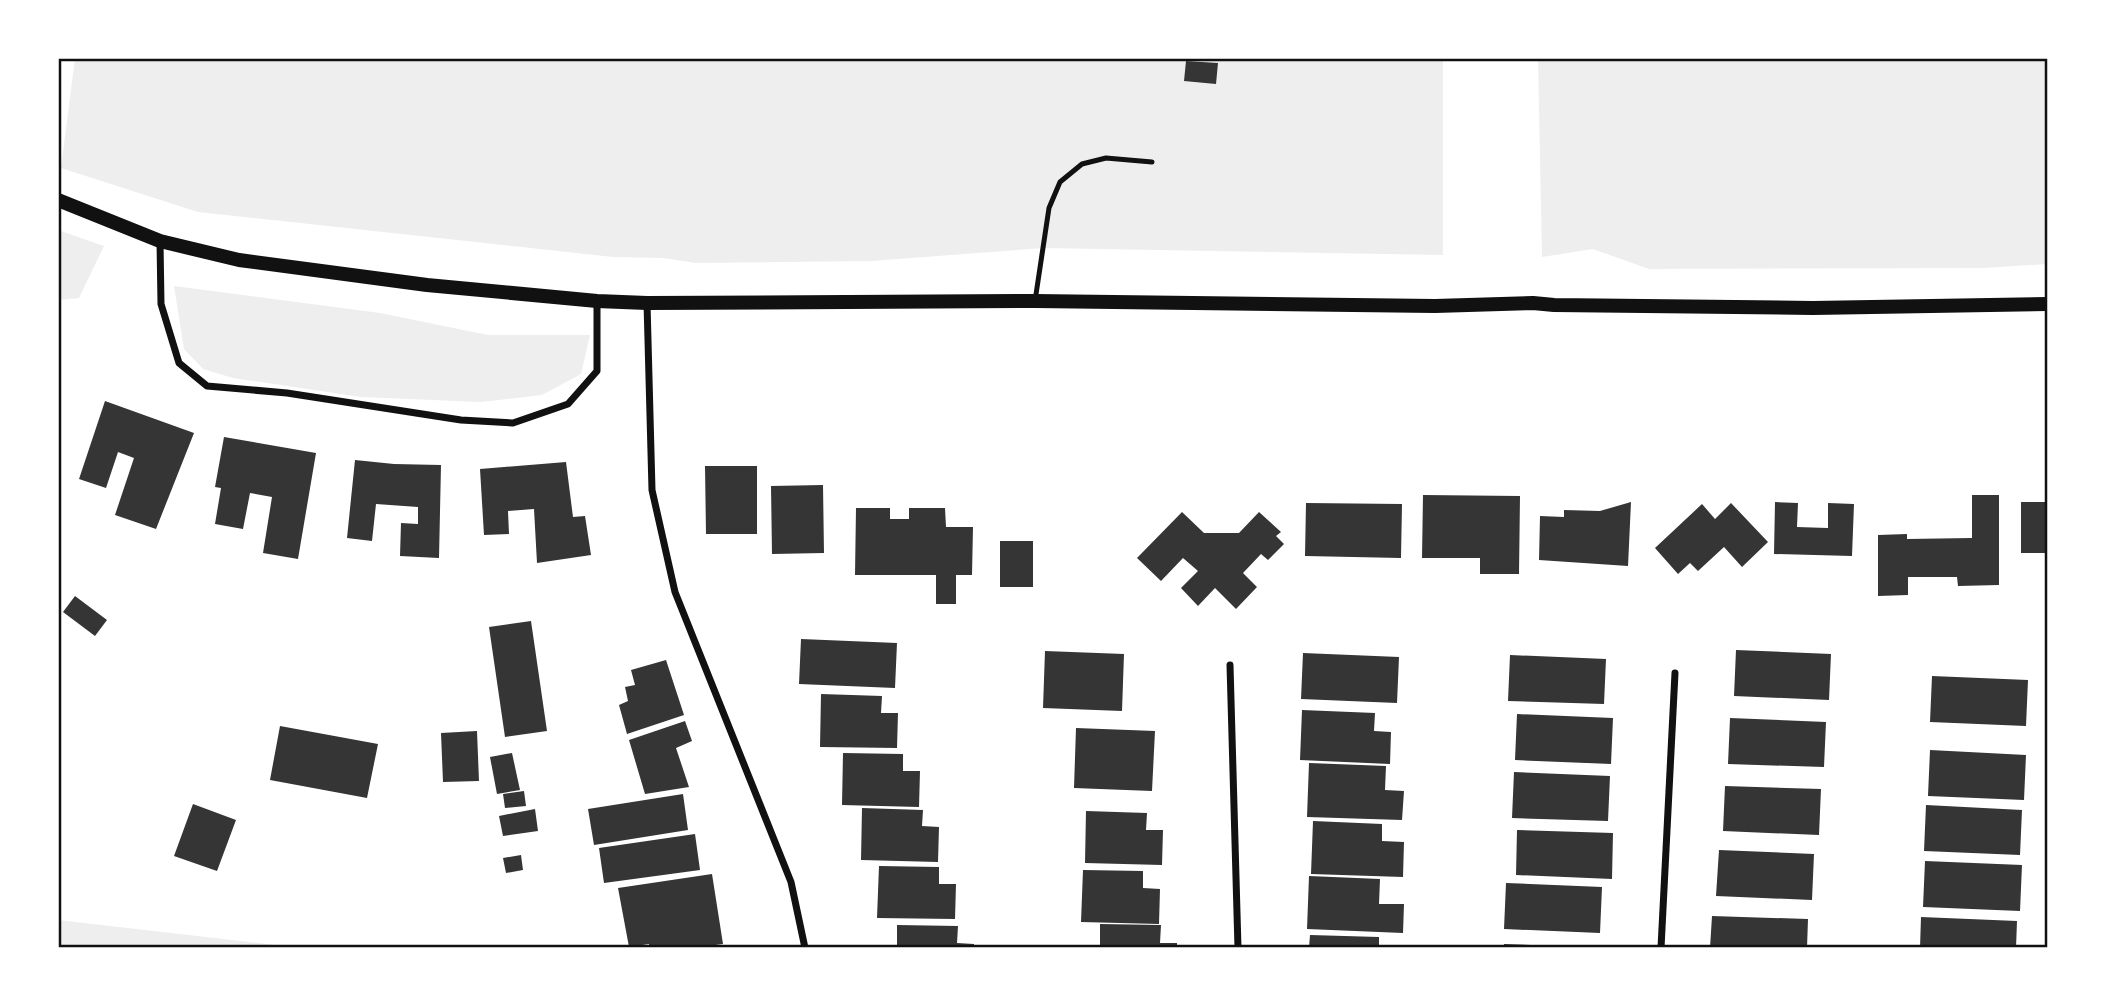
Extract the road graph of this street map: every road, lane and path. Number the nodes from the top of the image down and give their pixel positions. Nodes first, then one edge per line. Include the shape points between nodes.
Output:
1 (1152, 162) dead end
2 (58, 200) edge
3 (160, 241) junction
4 (597, 301) junction
5 (1035, 301) junction
6 (647, 303) junction
7 (2047, 304) edge
8 (1230, 665) dead end
9 (1675, 673) dead end
10 (805, 948) edge
11 (1238, 948) edge
12 (1661, 948) edge

1 - 5 lane via 1106,158 1082,164 1060,182 1049,208
2 - 3 main road
3 - 4 main road via 252,262
3 - 4 street via 161,304 179,363 207,386 513,424 568,404 597,371
4 - 6 main road
5 - 6 main road
5 - 7 main road via 1813,308
6 - 10 street via 652,490 675,592 791,882
8 - 11 street
9 - 12 street

